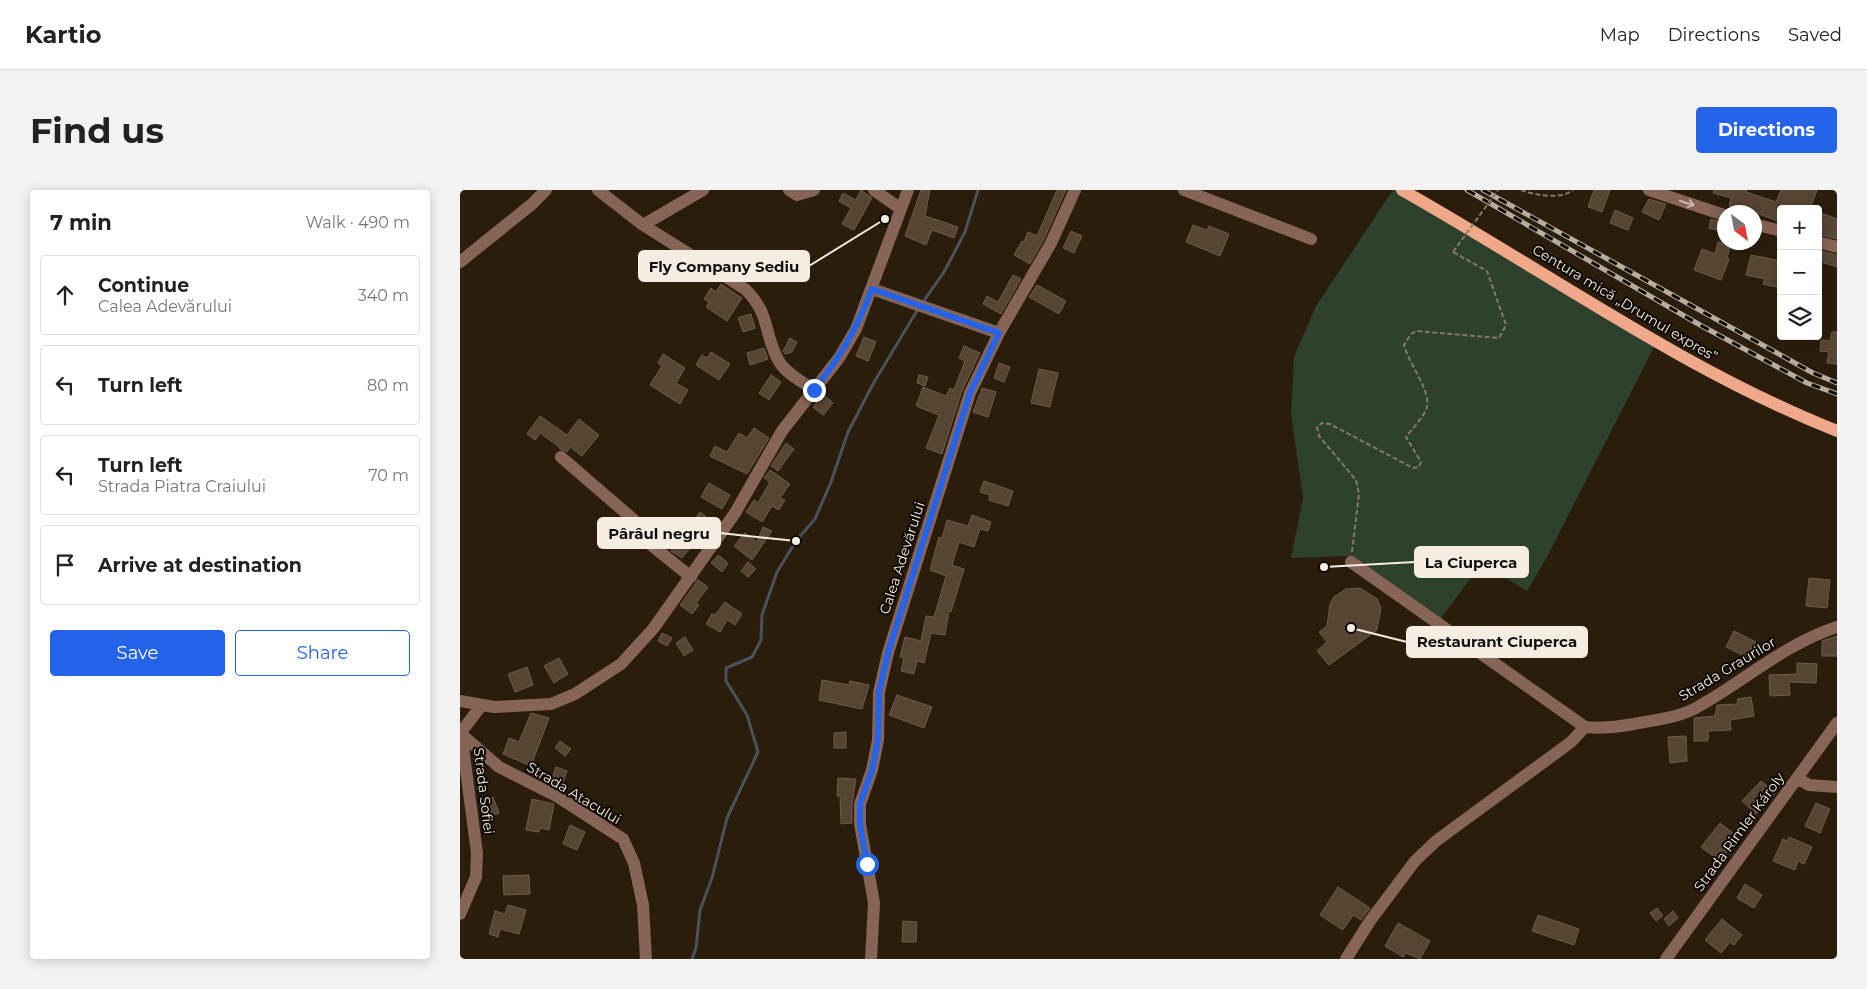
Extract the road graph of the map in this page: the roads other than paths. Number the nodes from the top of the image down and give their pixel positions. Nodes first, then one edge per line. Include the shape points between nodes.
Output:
1 (546, 190) edge
2 (598, 190) edge
3 (703, 190) edge
4 (789, 190) edge
5 (814, 190) edge
6 (874, 190) edge
7 (908, 190) edge
8 (1075, 190) edge
9 (1184, 190) edge
10 (1402, 190) edge
11 (1649, 190) edge
12 (1664, 193) edge
13 (901, 209) junction
14 (1717, 212) edge
15 (643, 225) junction
16 (1762, 226) edge
17 (1777, 230) edge
18 (1311, 239) dead end
19 (1822, 243) edge
20 (1837, 247) edge
21 (460, 262) edge
22 (872, 289) junction
23 (999, 333) junction
24 (814, 390) junction
25 (1837, 431) edge
26 (561, 457) dead end
27 (1351, 562) road end
28 (690, 577) junction
29 (1837, 627) edge
30 (460, 701) edge
31 (481, 706) junction
32 (1837, 724) edge
33 (1585, 727) junction
34 (461, 733) edge
35 (1797, 778) junction
36 (1837, 787) edge
37 (460, 914) edge
38 (646, 959) edge
39 (872, 959) edge
40 (1346, 959) edge
41 (1666, 959) edge

1 - 21 street
2 - 15 street
3 - 15 street
4 - 5 street via 797,195
6 - 13 street
7 - 13 street
8 - 23 street, Calea Adevărului via 1051,243
9 - 18 street
10 - 25 main road, Centura mică „Drumul expres” via 1699,366 1795,414
11 - 12 street
12 -> 14 street
13 - 22 street
15 - 24 street via 751,294 762,310 781,365
16 - 17 street
19 - 20 street
22 - 23 street
22 - 24 street via 856,329
23 - 39 street, Calea Adevărului via 970,393 888,653 879,692 878,740 860,804 860,824 874,903
24 - 28 street via 782,431 735,513
26 - 28 street via 634,520 650,544
27 - 33 street
28 - 31 street via 653,630 621,664 576,694 551,704
29 - 33 street, Strada Graurilor via 1815,634 1788,649 1693,710 1668,718 1603,729
30 - 31 street
31 - 34 street, Strada Sofiei
32 - 35 street, Strada Rimler Károly
33 - 40 street via 1571,742 1436,841 1415,861
34 - 37 street, Strada Sofiei via 477,853 476,877
34 - 38 street, Strada Atacului via 500,767 558,797 623,840 634,863 643,905
35 - 36 street via 1809,785
35 - 41 street, Strada Rimler Károly

